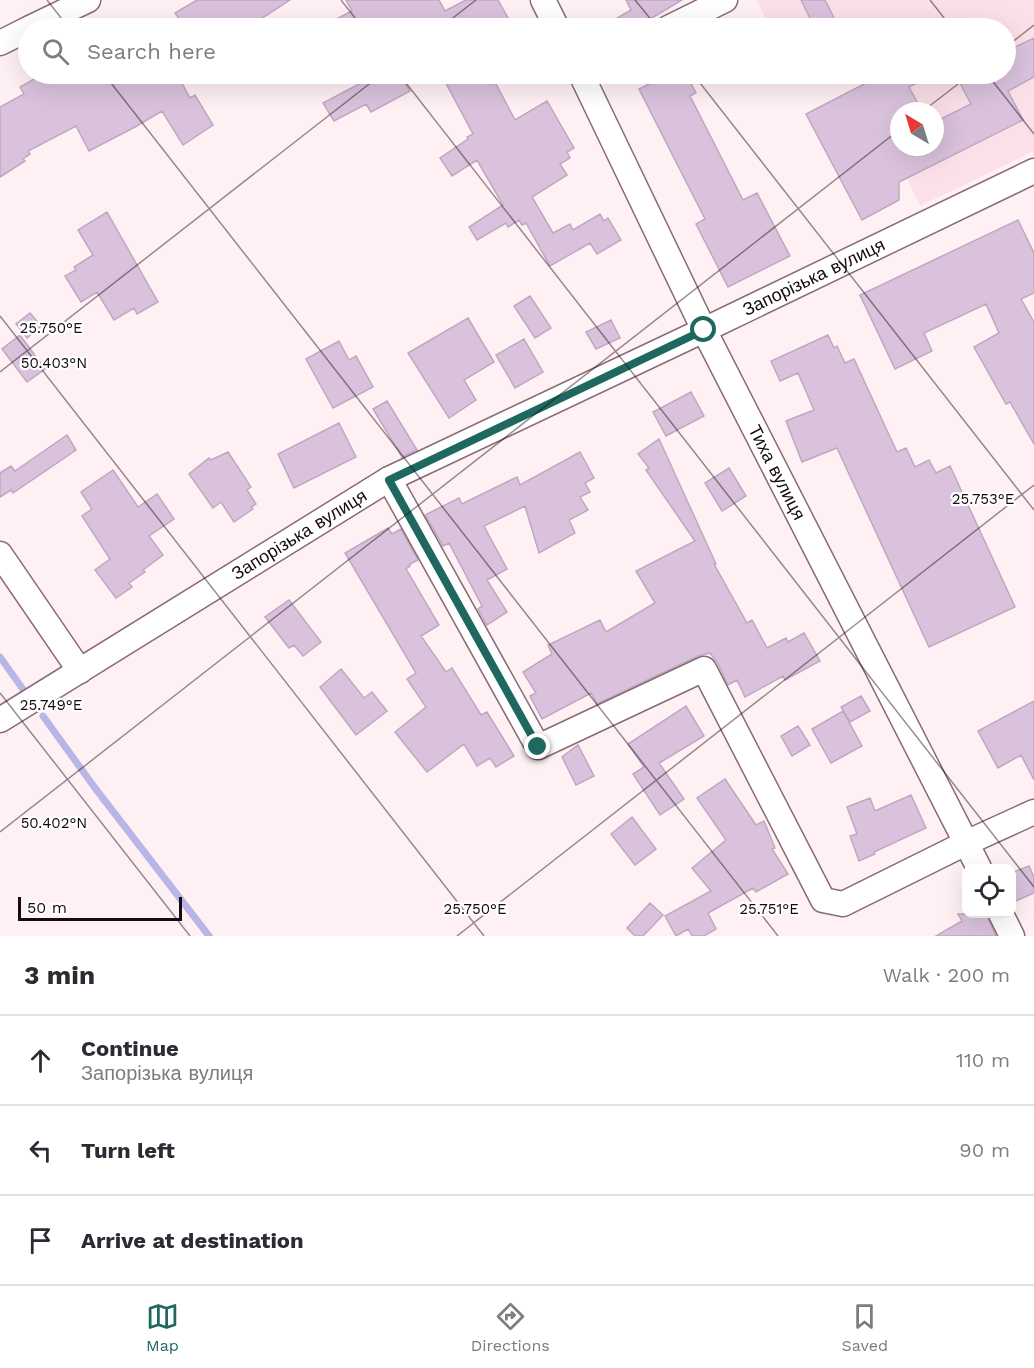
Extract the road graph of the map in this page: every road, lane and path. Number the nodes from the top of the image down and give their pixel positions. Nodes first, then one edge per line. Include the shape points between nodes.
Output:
1 (88, 0) edge
2 (543, 0) edge
3 (725, 0) edge
4 (51, 18) edge
5 (552, 18) edge
6 (688, 18) edge
7 (18, 34) edge
8 (0, 43) edge
9 (585, 84) edge
10 (1034, 171) edge
11 (704, 330) junction
12 (389, 480) junction
13 (0, 554) edge
14 (80, 671) junction
15 (0, 720) edge
16 (1034, 812) edge
17 (966, 843) junction
18 (977, 864) edge
19 (1003, 918) edge
20 (1012, 936) edge

1 - 4 street
2 - 5 street
3 - 6 street
7 - 8 street
9 - 11 street, Тиха вулиця
10 - 11 street, Запорізька вулиця
11 - 12 street, Запорізька вулиця
11 - 17 street, Тиха вулиця
12 - 14 street, Запорізька вулиця
12 - 17 street via 538,747 704,669 823,900 843,904
13 - 14 street
14 - 15 street, Запорізька вулиця
16 - 17 street
17 - 18 street, Тиха вулиця
19 - 20 street

